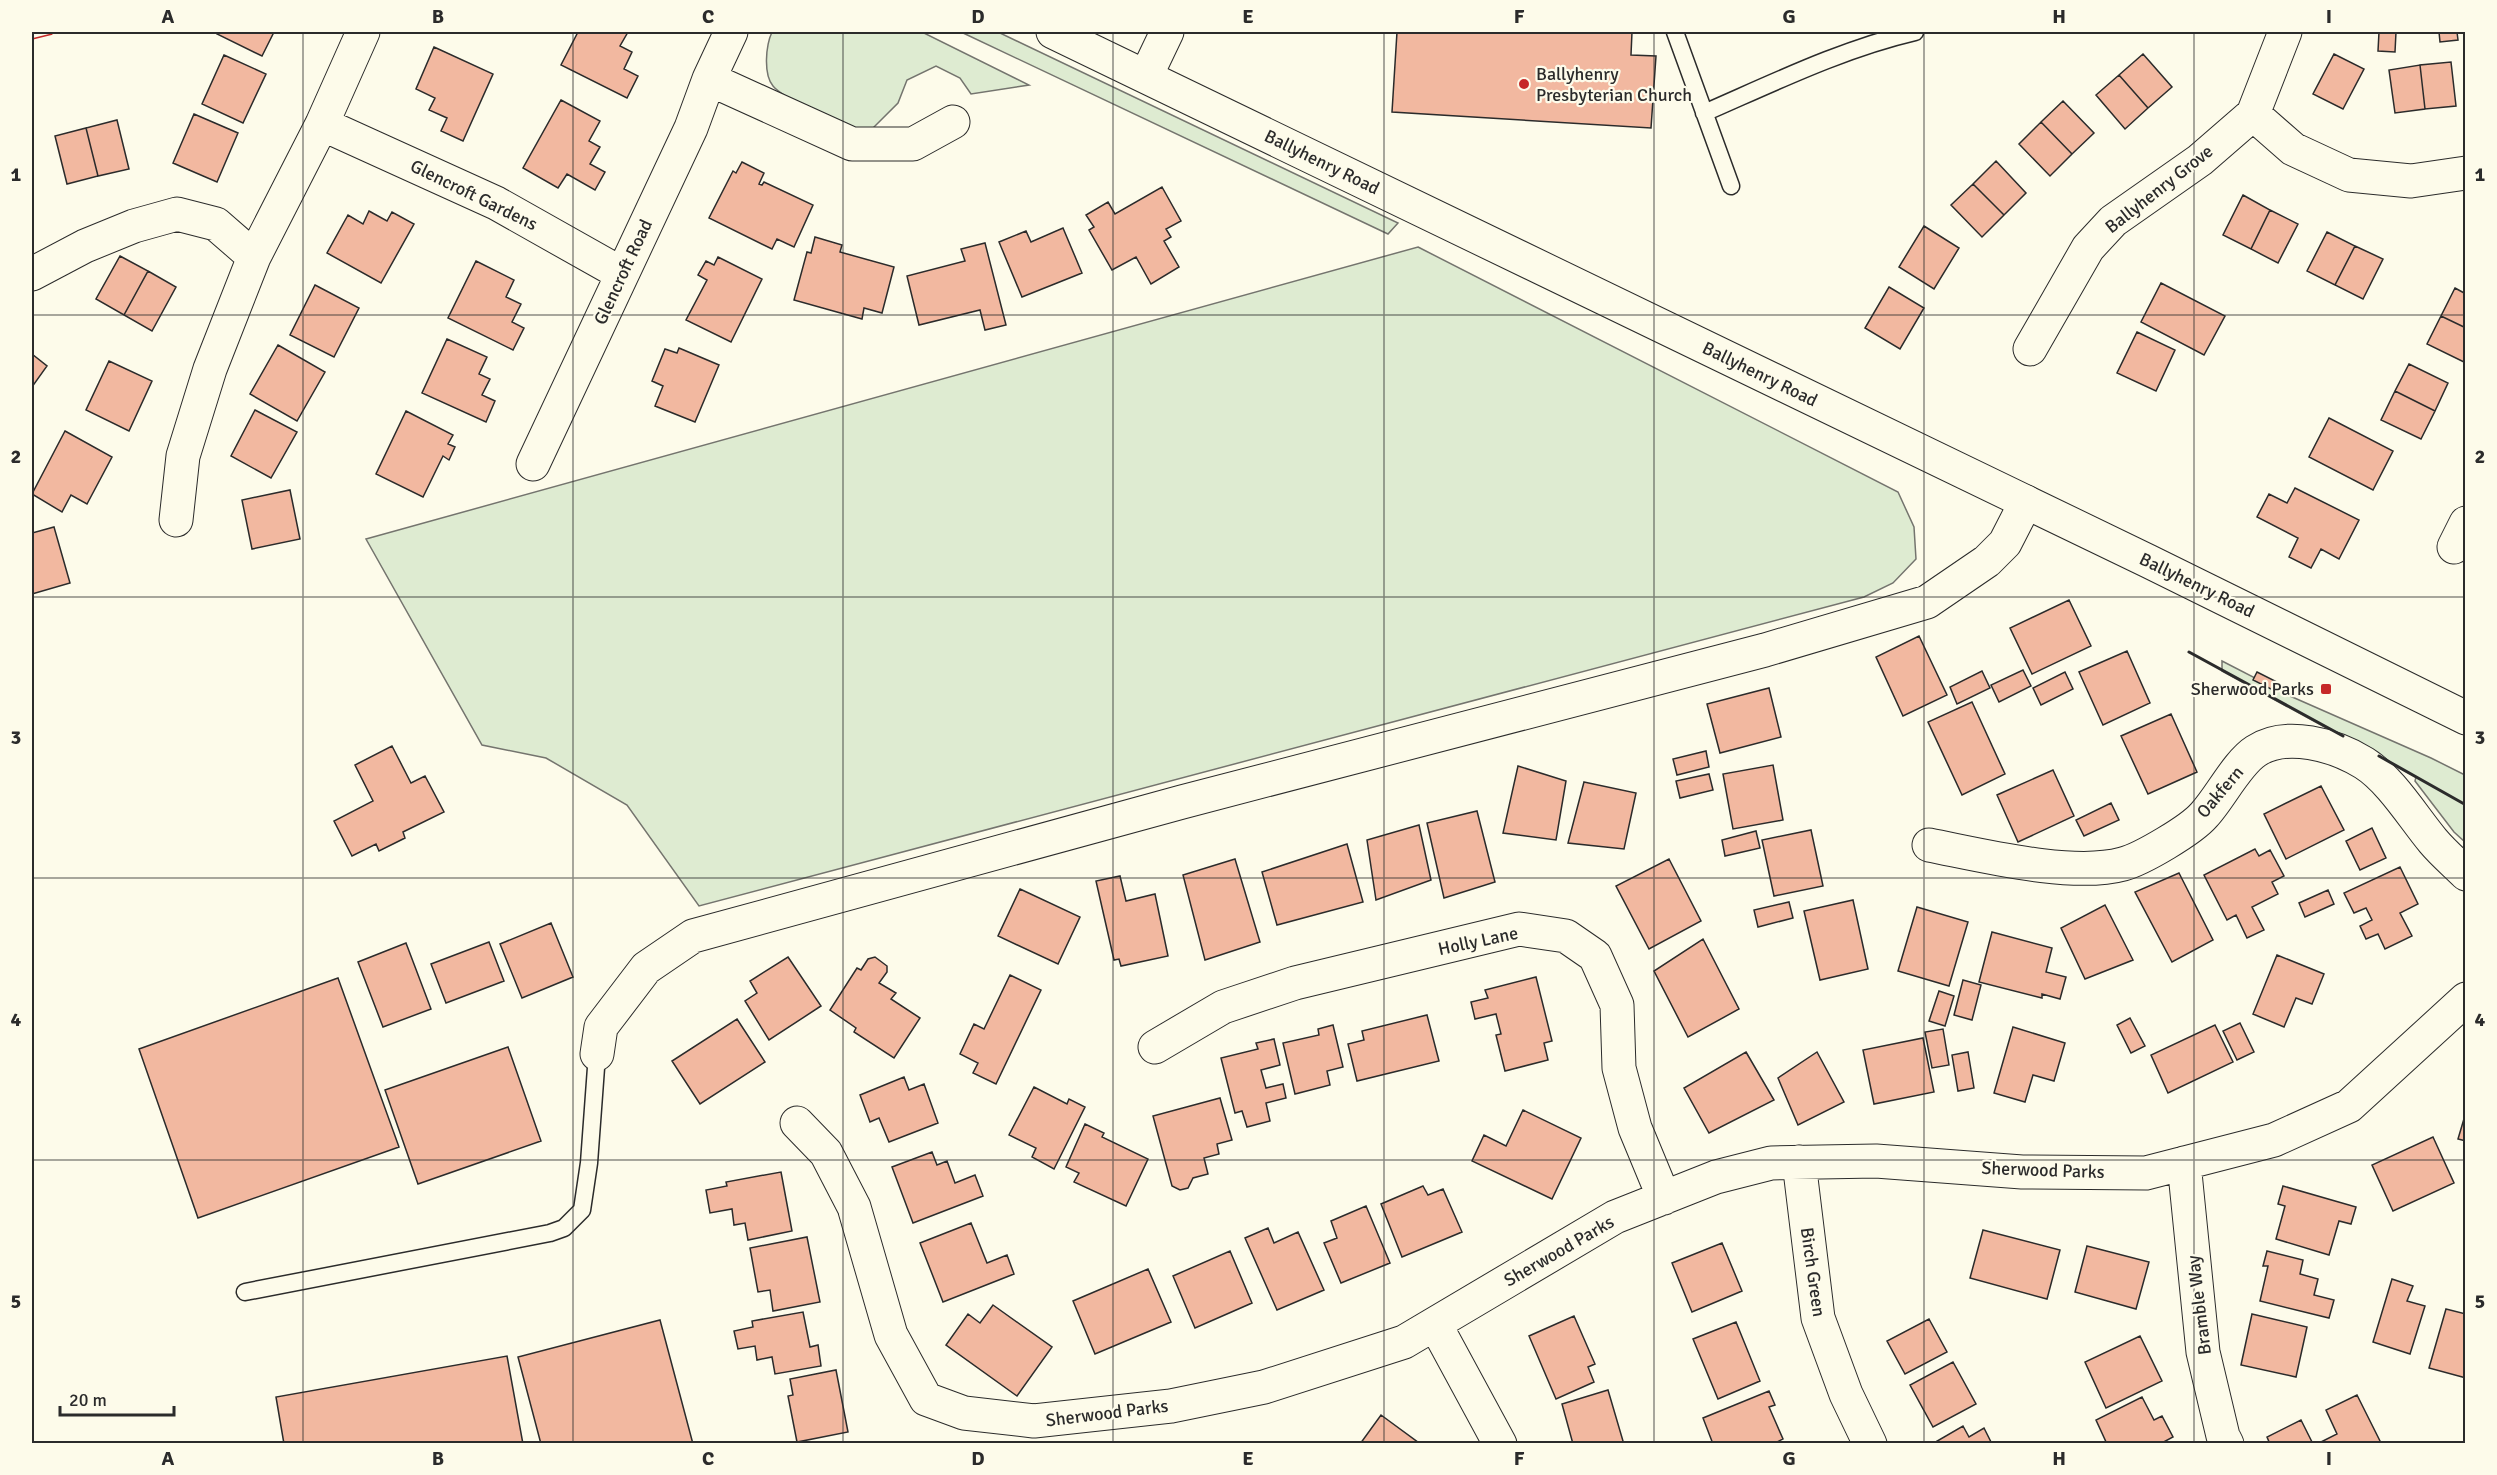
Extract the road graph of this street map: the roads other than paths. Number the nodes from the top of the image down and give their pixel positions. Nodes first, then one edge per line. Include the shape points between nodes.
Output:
1 (363, 32) edge
2 (731, 32) edge
3 (1053, 32) edge
4 (1167, 32) edge
5 (1675, 32) edge
6 (1915, 32) edge
7 (2285, 32) edge
8 (1881, 35) edge
9 (1146, 76) junction
10 (709, 79) junction
11 (1704, 113) junction
12 (2253, 114) junction
13 (953, 122) dead end
14 (322, 124) junction
15 (2466, 173) edge
16 (1731, 186) dead end
17 (254, 257) junction
18 (32, 274) edge
19 (622, 274) junction
20 (2030, 349) dead end
21 (533, 464) dead end
22 (2026, 502) junction
23 (176, 520) dead end
24 (2466, 718) edge
25 (1929, 845) dead end
26 (2466, 873) edge
27 (2466, 999) edge
28 (1155, 1047) dead end
29 (597, 1054) joint
30 (797, 1123) dead end
31 (1799, 1162) junction
32 (2184, 1163) junction
33 (1664, 1198) junction
34 (245, 1292) dead end
35 (1435, 1324) junction
36 (1500, 1443) edge
37 (1870, 1443) edge
38 (2227, 1443) edge

1 - 14 street
2 - 10 street, Glencroft Road
3 - 9 street, Ballyhenry Road
4 - 9 street
5 - 11 lane
6 - 8 lane
7 - 12 street, Ballyhenry Grove
8 - 11 lane
9 - 22 street, Ballyhenry Road
10 - 13 street via 852,144 913,144
10 - 19 street, Glencroft Road via 691,128
11 - 16 lane
12 - 15 street via 2293,149 2349,175 2411,181
12 - 20 street, Ballyhenry Grove via 2200,160 2113,221 2088,248
14 - 17 street
14 - 19 street, Glencroft Gardens via 496,203
17 - 18 street via 216,224 177,214 85,246
17 - 23 street via 210,369 183,456
19 - 21 street, Glencroft Road
22 - 24 street, Ballyhenry Road
22 - 29 street via 2005,543 1987,561 1927,602 1765,650 1182,802 693,936 646,968 602,1027
25 - 26 street, Oakfern via 2082,869 2123,864 2163,844 2203,817 2255,752 2277,742 2315,743 2365,764 2400,797 2434,842
27 - 32 street, Sherwood Parks via 2349,1106 2274,1140
28 - 33 street, Holly Lane via 1223,1006 1295,983 1519,929 1566,936 1595,956 1617,1005 1619,1068 1635,1128
29 - 34 lane via 582,1210 564,1228
30 - 35 street, Sherwood Parks via 826,1153 854,1207 891,1335 926,1399 964,1413 1034,1421 1171,1406 1264,1386 1404,1342
31 - 32 street, Sherwood Parks via 1876,1161 2022,1172 2146,1173
31 - 33 street, Sherwood Parks via 1772,1163 1716,1177
31 - 37 street, Birch Green via 1818,1318 1846,1394
32 - 38 street, Bramble Way via 2203,1352
33 - 35 street, Sherwood Parks via 1615,1217
35 - 36 street

